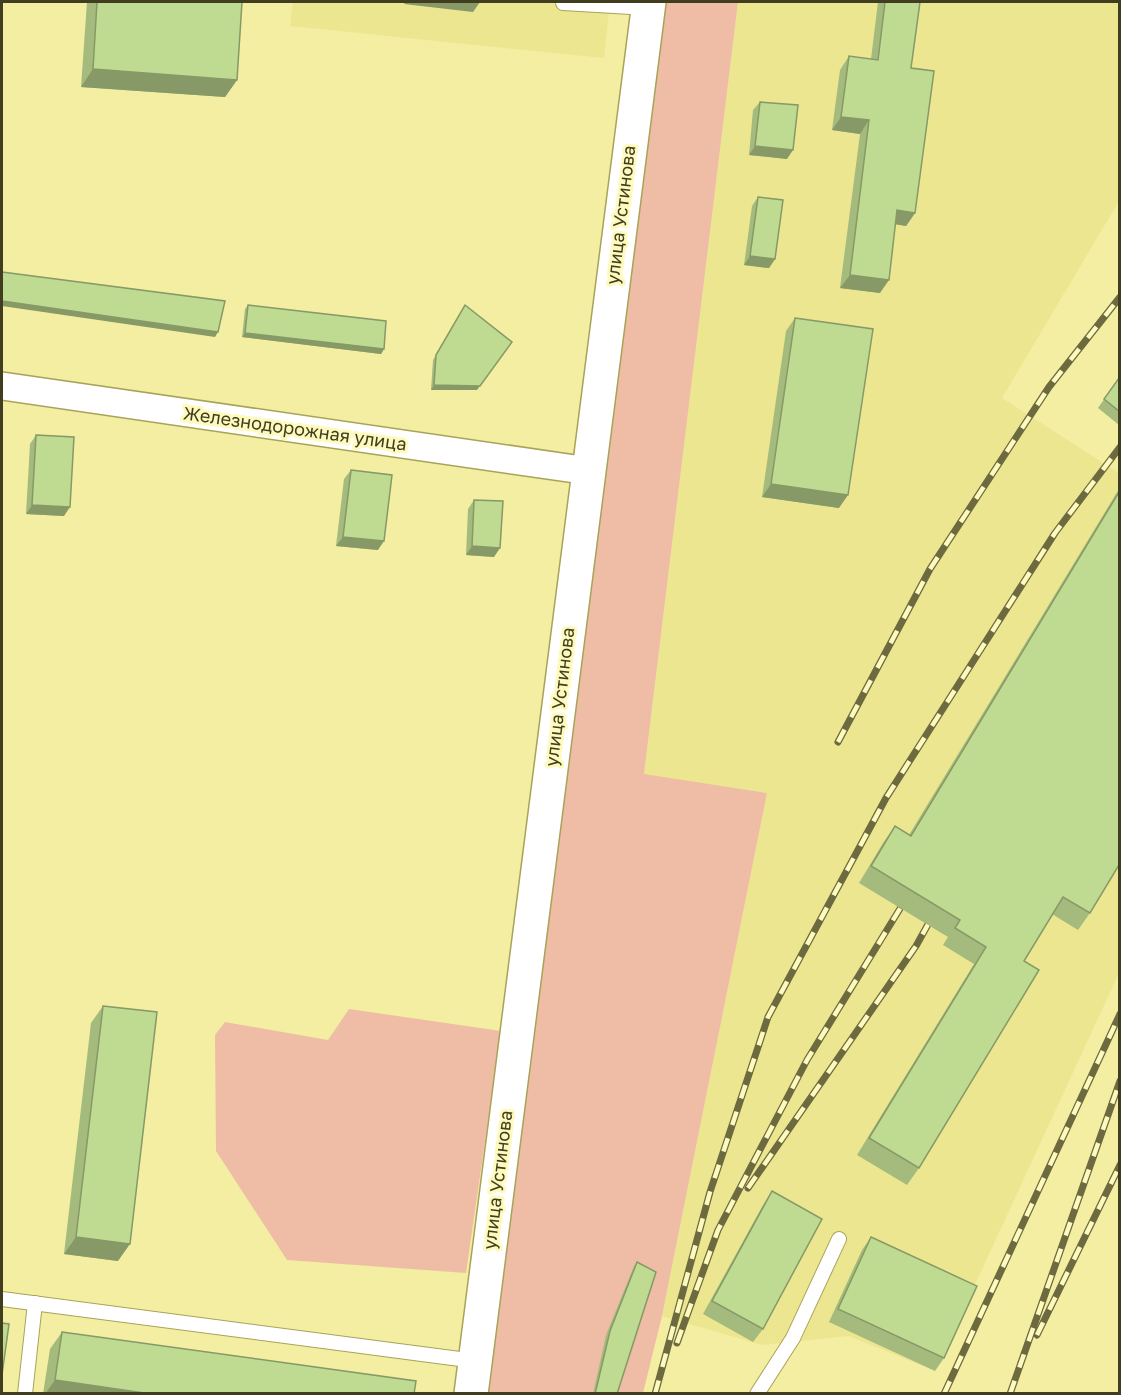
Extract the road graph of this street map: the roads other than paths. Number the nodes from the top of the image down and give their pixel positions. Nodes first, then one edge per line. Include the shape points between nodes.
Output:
1 (563, 3) dead end
2 (648, 5) edge
3 (2, 386) edge
4 (589, 471) junction
5 (839, 1239) dead end
6 (2, 1299) edge
7 (35, 1303) junction
8 (475, 1361) junction
9 (25, 1394) edge
10 (471, 1394) edge
11 (757, 1394) edge

1 - 2 lane
2 - 4 street, улица Устинова
3 - 4 street, Железнодорожная улица
4 - 8 street, улица Устинова
5 - 11 lane via 793,1338
6 - 7 lane
7 - 8 lane
7 - 9 lane
8 - 10 street, улица Устинова

